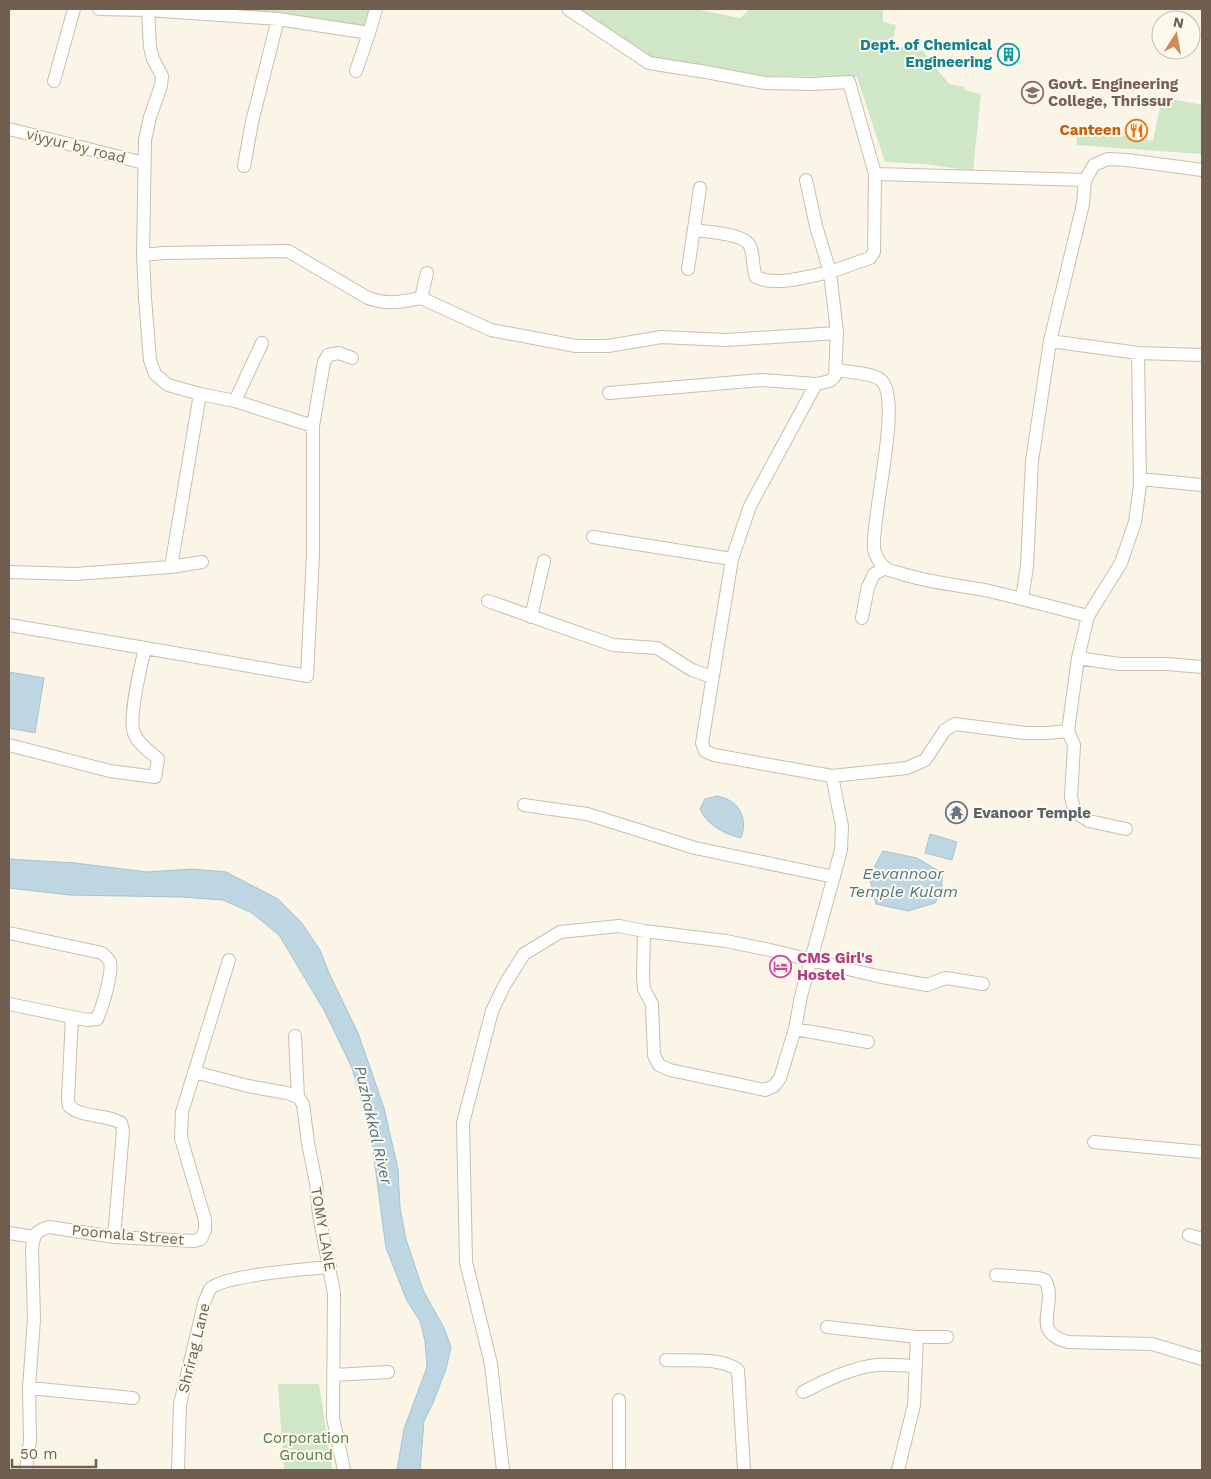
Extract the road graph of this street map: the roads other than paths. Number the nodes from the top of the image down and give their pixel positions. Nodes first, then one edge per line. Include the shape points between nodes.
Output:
1 (74, 9) edge
2 (99, 9) edge
3 (376, 9) edge
4 (568, 9) edge
5 (148, 10) edge
6 (278, 18) junction
7 (369, 33) junction
8 (356, 71) dead end
9 (54, 81) dead end
10 (9, 129) edge
11 (144, 163) junction
12 (244, 166) dead end
13 (1202, 170) edge
14 (874, 174) junction
15 (806, 180) dead end
16 (1085, 180) junction
17 (700, 188) dead end
18 (694, 230) junction
19 (144, 255) junction
20 (688, 269) dead end
21 (830, 272) junction
22 (427, 273) dead end
23 (421, 298) junction
24 (837, 333) junction
25 (1050, 341) junction
26 (262, 343) dead end
27 (1138, 353) junction
28 (1202, 355) edge
29 (352, 358) dead end
30 (837, 370) junction
31 (816, 384) junction
32 (200, 394) junction
33 (609, 394) dead end
34 (236, 401) junction
35 (313, 426) junction
36 (1140, 479) junction
37 (1202, 485) edge
38 (593, 537) dead end
39 (732, 559) junction
40 (544, 561) dead end
41 (202, 562) dead end
42 (171, 566) junction
43 (886, 568) junction
44 (9, 572) edge
45 (1022, 599) junction
46 (488, 601) dead end
47 (1088, 616) junction
48 (531, 617) junction
49 (862, 618) dead end
50 (9, 625) edge
51 (145, 648) junction
52 (1078, 658) junction
53 (1202, 667) edge
54 (712, 678) junction
55 (1068, 731) junction
56 (9, 745) edge
57 (832, 776) junction
58 (524, 805) dead end
59 (1126, 829) dead end
60 (834, 877) junction
61 (644, 931) junction
62 (9, 933) edge
63 (811, 959) junction
64 (229, 960) dead end
65 (983, 984) dead end
66 (9, 1004) edge
67 (72, 1017) junction
68 (795, 1029) junction
69 (295, 1036) dead end
70 (868, 1042) dead end
71 (194, 1072) junction
72 (298, 1097) junction
73 (1094, 1142) dead end
74 (1202, 1152) edge
75 (9, 1233) edge
76 (1189, 1236) dead end
77 (34, 1237) junction
78 (114, 1237) junction
79 (1202, 1239) edge
80 (330, 1267) junction
81 (996, 1275) dead end
82 (827, 1327) dead end
83 (917, 1337) junction
84 (947, 1337) dead end
85 (1202, 1359) edge
86 (666, 1360) dead end
87 (916, 1366) junction
88 (388, 1372) dead end
89 (334, 1375) junction
90 (29, 1388) junction
91 (803, 1392) dead end
92 (133, 1398) dead end
93 (619, 1400) dead end
94 (26, 1470) edge
95 (178, 1470) edge
96 (344, 1470) edge
97 (503, 1470) edge
98 (620, 1470) edge
99 (744, 1470) edge
100 (898, 1470) edge

1 - 9 street
2 - 5 street
3 - 7 street
4 - 14 street via 649,63 764,83 849,82
5 - 6 street
5 - 11 street via 150,46 162,76 145,140
6 - 7 street
6 - 12 street
7 - 8 street
10 - 11 street, viyyur by road
11 - 19 street
13 - 16 street via 1108,159 1094,165
14 - 16 street
14 - 21 street via 874,252 870,258
15 - 21 street
16 - 25 street
17 - 18 street
18 - 20 street
18 - 21 street via 747,240 756,277 764,281 776,282
19 - 23 street via 288,251 382,303
19 - 32 street via 150,360 155,374 168,385
21 - 24 street
22 - 23 street
23 - 24 street via 491,330 576,346 608,346 662,337 726,340
24 - 30 street
25 - 27 street
25 - 45 street via 1032,461 1027,566
26 - 34 street
27 - 28 street
27 - 36 street
29 - 35 street via 328,355
30 - 31 street via 830,381
30 - 43 street via 881,380 886,389 886,446 874,550
31 - 33 street via 761,380
31 - 39 street via 750,506
32 - 34 street
32 - 42 street
34 - 35 street
35 - 51 street via 314,541 306,676
36 - 37 street
36 - 47 street via 1135,522 1121,563
38 - 39 street
39 - 54 street
40 - 48 street
41 - 42 street
42 - 44 street via 75,574
43 - 45 street via 907,576
43 - 49 street via 874,574 868,586
45 - 47 street
46 - 48 street
47 - 52 street
48 - 54 street via 613,644 658,648 692,670
50 - 51 street
51 - 56 street via 134,699 133,732 158,759 155,778 110,771
52 - 53 street via 1118,664
52 - 55 street
54 - 57 street via 702,743 705,751 714,756
55 - 57 street via 1025,733 954,724 944,730 925,760 907,768
55 - 59 street via 1074,745 1071,798 1075,812 1089,821
57 - 60 street via 842,826 841,850
58 - 60 street via 587,814 695,848
60 - 63 street
61 - 63 street via 726,941
61 - 68 street via 644,989 652,1004 654,1055 659,1065 765,1090 780,1078
61 - 97 street via 619,926 560,932 524,954 492,1011 463,1123 466,1262 491,1364
62 - 67 street via 102,953 109,959 111,968 97,1019
63 - 65 street via 927,985 946,978
63 - 68 street
64 - 71 street, Poomala Street
66 - 67 street
67 - 78 street via 69,1106 76,1112 114,1119 121,1123 123,1131
68 - 70 street
69 - 72 street, TOMY LANE
71 - 72 street
71 - 78 street, Poomala Street via 182,1112 181,1138 205,1220 201,1239
72 - 80 street, TOMY LANE via 303,1104
73 - 74 street
75 - 77 street
76 - 79 street
77 - 78 street, Poomala Street via 39,1230 49,1227
77 - 90 street via 34,1319
80 - 89 street, TOMY LANE via 334,1293
80 - 95 street, Shrirag Lane via 267,1273 222,1282 211,1289 205,1300 180,1404
81 - 85 street via 1045,1280 1049,1287 1046,1324 1048,1332 1056,1338 1068,1342 1152,1344
82 - 83 street
83 - 84 street
83 - 87 street
86 - 99 street via 722,1362 738,1370
87 - 91 street via 876,1365 844,1374
87 - 100 street via 914,1405
88 - 89 street
89 - 96 street, TOMY LANE via 333,1418
90 - 92 street
90 - 94 street via 30,1440
93 - 98 street

